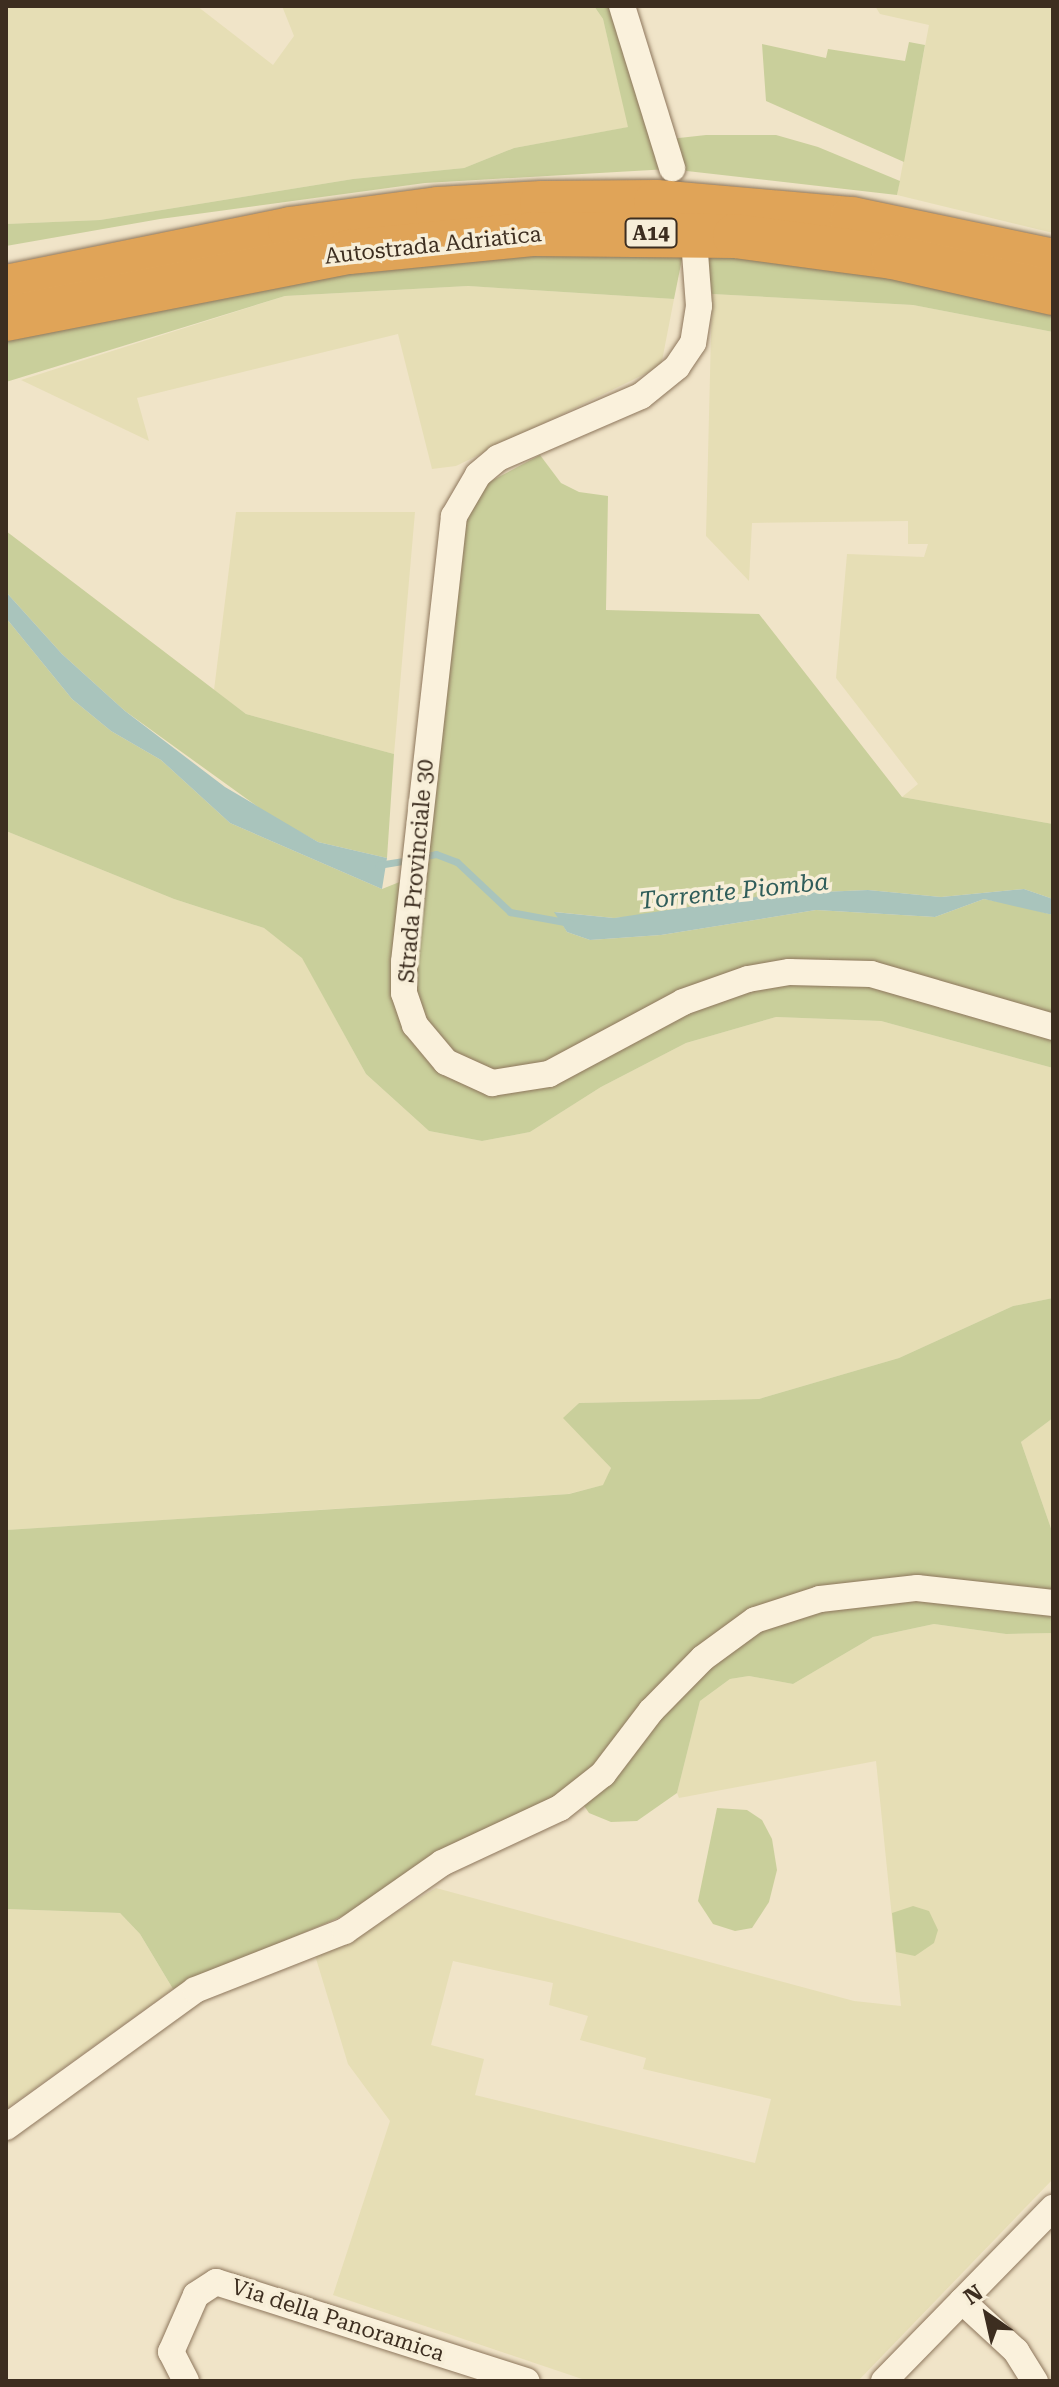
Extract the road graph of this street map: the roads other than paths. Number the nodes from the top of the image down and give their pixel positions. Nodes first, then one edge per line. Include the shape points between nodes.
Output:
1 (622, 6) edge
2 (672, 168) dead end
3 (185, 249) junction
4 (695, 253) dead end
5 (1053, 261) edge
6 (6, 263) edge
7 (6, 287) edge
8 (1053, 293) edge
9 (6, 319) edge
10 (1053, 1027) edge
11 (1053, 1603) edge
12 (6, 2127) edge
13 (1053, 2208) edge
14 (962, 2301) junction
15 (186, 2381) edge
16 (527, 2381) edge
17 (884, 2381) edge
18 (1035, 2381) edge

1 - 2 street
3 - 5 highway, Autostrada Adriatica / A14 via 438,209 656,202 893,225
3 - 6 highway via 162,236
3 - 7 highway, Autostrada Adriatica / A14
4 - 10 street, Strada Provinciale 30 via 695,330 677,367 641,396 498,458 464,494 449,549 408,929 404,993 415,1025 446,1062 492,1083 549,1074 683,1002 748,979 789,972 871,974
8 - 9 highway, Autostrada Adriatica / A14 via 893,257 735,236 545,233 349,252
11 - 12 street via 917,1588 820,1599 755,1620 703,1658 651,1711 603,1774 560,1808 442,1863 345,1931 195,1990
13 - 14 street
14 - 17 street
14 - 18 street via 1016,2351
15 - 16 street, Via della Panoramica via 171,2352 196,2295 216,2282

